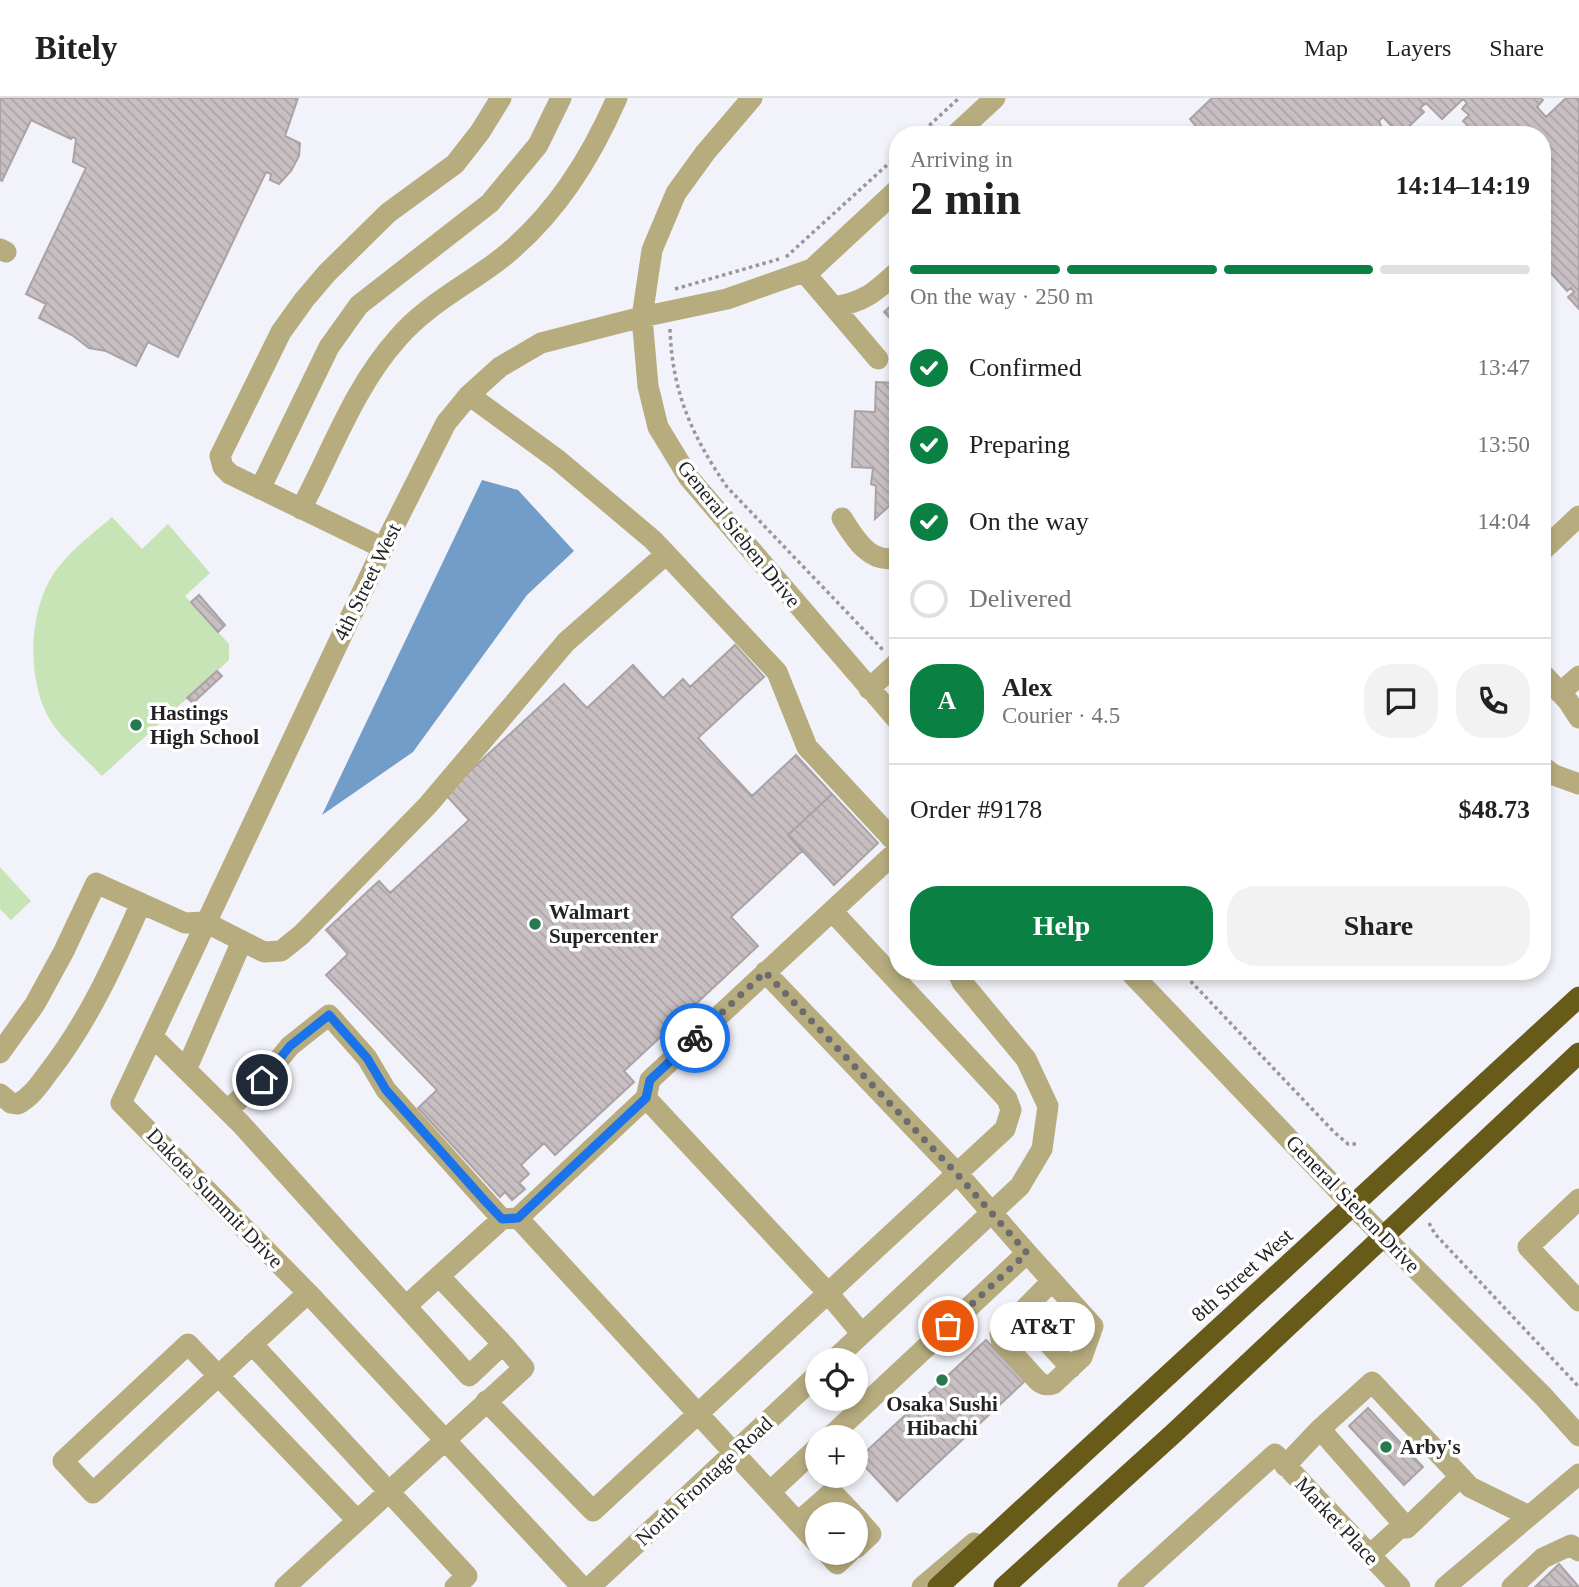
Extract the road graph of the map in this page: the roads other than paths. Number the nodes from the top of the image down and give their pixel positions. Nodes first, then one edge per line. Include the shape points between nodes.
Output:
1 (501, 98) edge
2 (561, 98) edge
3 (617, 98) edge
4 (752, 98) edge
5 (995, 98) edge
6 (965, 126) edge
7 (889, 197) edge
8 (804, 272) junction
9 (889, 280) edge
10 (834, 307) junction
11 (642, 317) junction
12 (878, 359) dead end
13 (469, 395) junction
14 (260, 489) junction
15 (301, 509) junction
16 (1579, 516) edge
17 (842, 518) dead end
18 (1551, 542) edge
19 (383, 548) junction
20 (665, 555) junction
21 (889, 560) edge
22 (889, 670) edge
23 (1579, 676) edge
24 (1551, 683) edge
25 (869, 689) junction
26 (1560, 693) junction
27 (889, 711) edge
28 (1579, 718) edge
29 (1551, 773) edge
30 (1579, 784) edge
31 (889, 838) edge
32 (889, 857) edge
33 (141, 903) junction
34 (832, 911) junction
35 (205, 922) junction
36 (242, 941) junction
37 (765, 972) junction
38 (889, 972) edge
39 (896, 980) edge
40 (961, 980) edge
41 (1138, 980) edge
42 (1579, 997) edge
43 (153, 1037) junction
44 (0, 1053) edge
45 (1579, 1053) edge
46 (186, 1070) junction
47 (0, 1094) edge
48 (646, 1098) junction
49 (121, 1103) joint
50 (227, 1110) junction
51 (957, 1174) junction
52 (1579, 1199) edge
53 (1353, 1206) junction
54 (991, 1214) junction
55 (510, 1218) junction
56 (1382, 1236) junction
57 (1027, 1253) junction
58 (439, 1276) junction
59 (1052, 1281) junction
60 (308, 1293) junction
61 (828, 1293) junction
62 (1579, 1301) edge
63 (406, 1306) junction
64 (1020, 1312) junction
65 (862, 1334) junction
66 (252, 1344) junction
67 (503, 1344) junction
68 (847, 1348) edge
69 (1071, 1368) junction
70 (219, 1376) junction
71 (805, 1386) edge
72 (486, 1401) junction
73 (698, 1414) junction
74 (843, 1425) edge
75 (1320, 1429) junction
76 (1579, 1436) edge
77 (444, 1440) junction
78 (734, 1452) junction
79 (805, 1459) edge
80 (1280, 1460) junction
81 (1579, 1474) edge
82 (1460, 1477) junction
83 (1048, 1486) junction
84 (387, 1492) junction
85 (770, 1492) junction
86 (821, 1502) edge
87 (842, 1502) edge
88 (805, 1516) edge
89 (1529, 1516) junction
90 (357, 1520) junction
91 (798, 1522) junction
92 (1404, 1524) junction
93 (805, 1530) edge
94 (1579, 1550) edge
95 (1370, 1556) junction
96 (285, 1587) edge
97 (455, 1587) edge
98 (582, 1587) edge
99 (590, 1587) edge
100 (922, 1587) edge
101 (938, 1587) edge
102 (1004, 1587) edge
103 (1128, 1587) edge
104 (1400, 1587) edge
105 (1445, 1587) edge
106 (1512, 1587) edge

1 - 14 street via 455,164 388,213 327,273 281,332 220,456 230,474
2 - 14 street via 538,145 490,203 359,305 329,347
3 - 15 street via 576,177 550,213 504,256 440,300 399,336 368,376
4 - 11 street, General Sieben Drive via 676,193 652,250
5 - 6 street
7 - 8 street, 4th Street West via 813,269
8 - 10 street
8 - 11 street, 4th Street West via 727,299
9 - 10 street via 872,296
10 - 12 street
11 - 13 street, 4th Street West via 541,343 500,367
11 - 25 street, General Sieben Drive via 648,386 659,427 688,478
13 - 19 street, 4th Street West via 446,423
13 - 20 street via 614,505
14 - 15 street
15 - 19 street
16 - 18 street
17 - 21 street via 860,545
19 - 35 street, 4th Street West
20 - 31 street via 777,672 807,747
20 - 36 street via 566,642 428,805 301,935 281,951 264,952
22 - 25 street
23 - 26 street
24 - 26 street
25 - 27 street, General Sieben Drive
26 - 28 street
29 - 30 street
32 - 34 street
33 - 35 street via 185,923
33 - 44 street via 96,883 35,1004
33 - 47 street via 116,961 62,1055 27,1099 11,1103
34 - 37 street
34 - 38 street
35 - 36 street
35 - 43 street, 4th Street West
36 - 46 street
37 - 48 street via 650,1080
37 - 51 street
39 - 51 street via 1007,1099 1011,1110 1005,1129
40 - 54 street via 1026,1059 1048,1106 1042,1149 1020,1186
41 - 53 street, General Sieben Drive
42 - 53 highway, 8th Street West
43 - 46 street
43 - 49 street, 4th Street West
45 - 56 highway
46 - 50 street
48 - 55 street
48 - 61 street
49 - 60 street, Dakota Summit Drive
50 - 55 street via 262,1080 290,1046 329,1015 367,1058 386,1090
50 - 63 street
51 - 54 street
51 - 61 street
52 - 62 street via 1528,1247
53 - 56 street, General Sieben Drive
53 - 83 highway, 8th Street West
54 - 57 street
54 - 65 street
55 - 58 street
55 - 73 street
56 - 76 street, General Sieben Drive
56 - 102 highway
57 - 59 street
57 - 74 street
58 - 63 street
58 - 67 street
59 - 64 street
59 - 69 street via 1093,1326 1087,1348
60 - 66 street
60 - 77 street, Dakota Summit Drive
61 - 65 street
61 - 73 street
63 - 67 street via 469,1376
64 - 69 street
64 - 69 street via 1003,1328 1001,1340 1037,1380 1053,1384
65 - 68 street
66 - 70 street
66 - 84 street
67 - 72 street via 524,1368
70 - 70 street via 93,1493 63,1461 188,1344
70 - 90 street
71 - 78 street, North Frontage Road
72 - 73 street via 593,1511
72 - 77 street
73 - 78 street
75 - 80 street
75 - 82 street via 1371,1382
75 - 92 street
77 - 84 street
77 - 98 street, Dakota Summit Drive
78 - 85 street
78 - 99 street, North Frontage Road
79 - 85 street
80 - 95 street, Market Place
80 - 103 street
81 - 89 street
82 - 89 street via 1475,1490
82 - 92 street via 1407,1528
83 - 100 street
83 - 101 highway, 8th Street West
84 - 90 street
84 - 97 street via 467,1576
85 - 91 street
86 - 87 street via 832,1492
88 - 91 street
89 - 105 street
90 - 96 street
91 - 93 street
92 - 95 street
94 - 106 street via 1570,1545 1543,1558
95 - 104 street, Market Place

